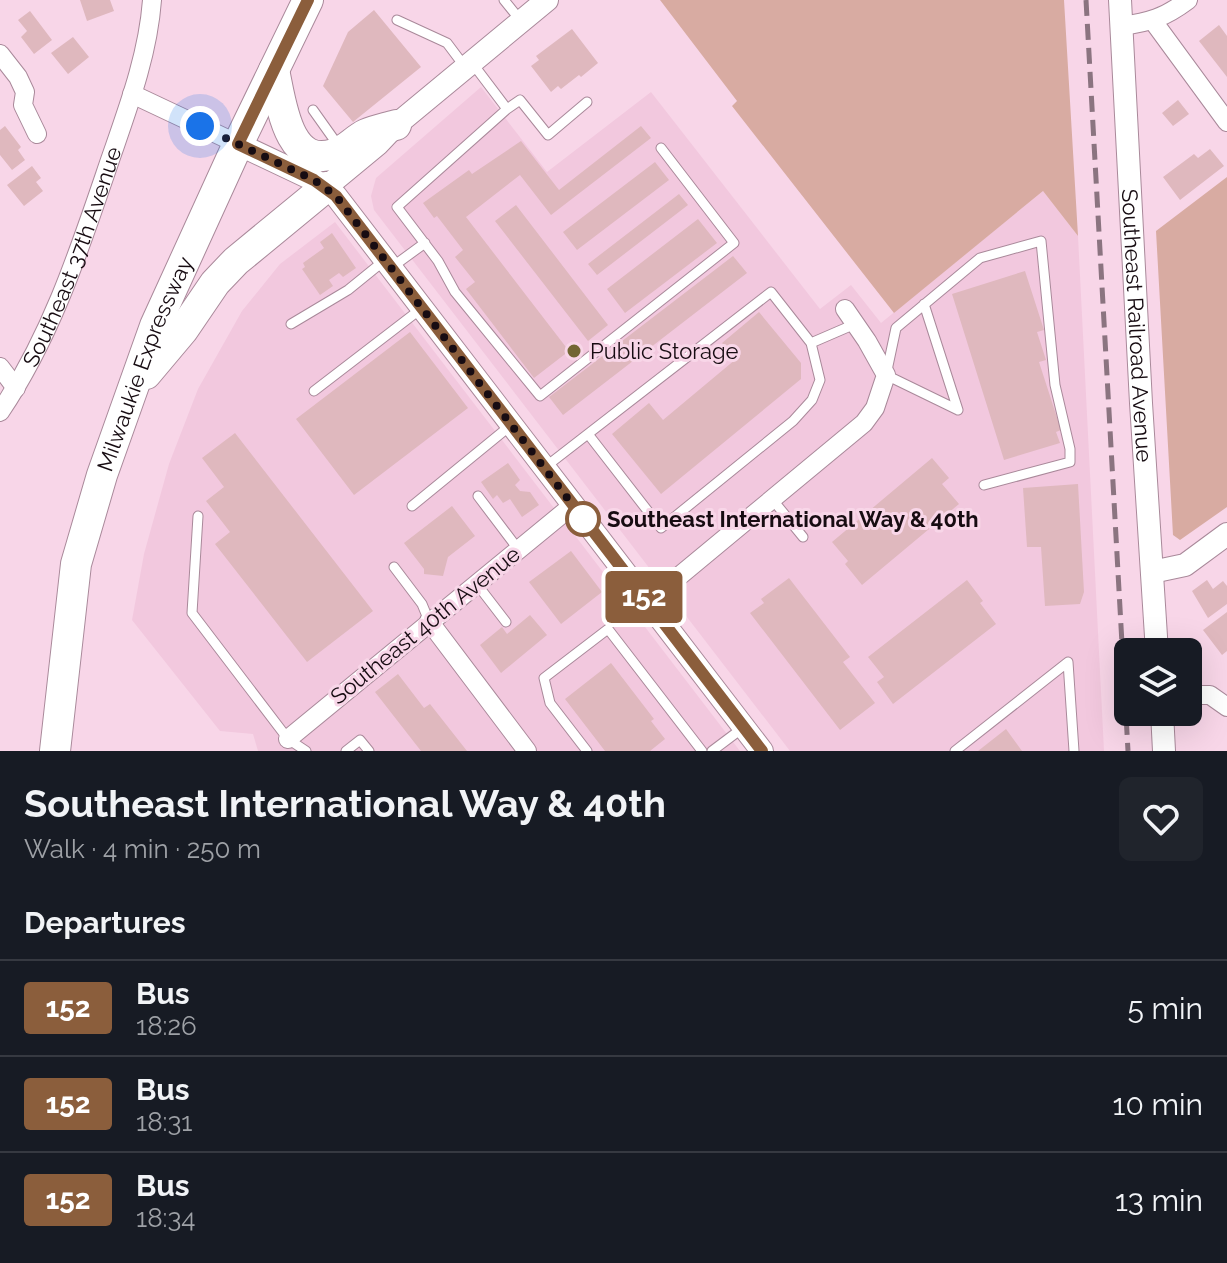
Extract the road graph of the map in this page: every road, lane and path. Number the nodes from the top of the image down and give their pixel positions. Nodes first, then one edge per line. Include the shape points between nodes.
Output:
1 (152, 0) edge
2 (308, 0) edge
3 (504, 0) edge
4 (547, 0) edge
5 (1120, 0) edge
6 (1188, 0) edge
7 (397, 20) dead end
8 (521, 21) junction
9 (1153, 21) junction
10 (1121, 26) junction
11 (0, 54) edge
12 (468, 64) junction
13 (274, 70) junction
14 (132, 94) junction
15 (587, 102) dead end
16 (507, 109) junction
17 (313, 110) dead end
18 (1227, 122) edge
19 (396, 125) junction
20 (37, 134) dead end
21 (238, 144) junction
22 (661, 148) dead end
23 (342, 151) junction
24 (326, 187) junction
25 (425, 243) junction
26 (388, 264) junction
27 (924, 304) junction
28 (422, 308) junction
29 (850, 316) joint
30 (291, 324) dead end
31 (811, 343) junction
32 (0, 367) edge
33 (886, 375) junction
34 (16, 388) junction
35 (314, 391) dead end
36 (130, 394) junction
37 (0, 412) edge
38 (511, 425) junction
39 (588, 434) junction
40 (544, 468) junction
41 (984, 485) dead end
42 (478, 496) dead end
43 (772, 499) junction
44 (573, 505) junction
45 (412, 506) dead end
46 (198, 516) dead end
47 (1227, 534) edge
48 (803, 537) dead end
49 (518, 549) junction
50 (394, 567) dead end
51 (1152, 572) junction
52 (476, 583) junction
53 (648, 602) junction
54 (429, 621) junction
55 (506, 622) dead end
56 (1156, 638) edge
57 (1202, 695) edge
58 (1227, 707) edge
59 (1163, 726) edge
60 (744, 727) junction
61 (288, 745) edge
62 (55, 751) edge
63 (306, 751) edge
64 (346, 751) edge
65 (369, 751) edge
66 (527, 751) edge
67 (587, 751) edge
68 (702, 751) edge
69 (712, 751) edge
70 (762, 751) edge
71 (955, 751) edge
72 (1074, 751) edge
73 (1164, 751) edge

1 - 14 street, Southeast 37th Avenue
2 - 13 highway, Milwaukie Expressway
3 - 8 lane
4 - 8 street
5 - 10 street, Southeast Railroad Avenue
6 - 9 street
7 - 12 lane via 447,43
8 - 12 street
9 - 10 street
9 - 18 street
10 - 51 street, Southeast Railroad Avenue
11 - 20 street via 25,92 23,105
12 - 16 lane
12 - 19 street
13 - 21 highway, Milwaukie Expressway
13 - 23 highway via 286,124 296,143 314,155
14 - 21 street
14 - 34 street, Southeast 37th Avenue via 61,299
15 - 16 lane via 548,135 520,100
16 - 25 lane via 397,207
17 - 23 lane
19 - 23 highway via 364,135
19 - 24 street
21 - 24 street
21 - 36 highway, Milwaukie Expressway via 155,326
22 - 25 lane via 734,243 540,396 455,292
24 - 26 street
24 - 36 highway via 215,283
25 - 26 lane
26 - 28 street
26 - 30 lane
27 - 33 lane via 896,328
27 - 33 lane via 958,410
27 - 41 lane via 980,258 1041,241 1055,385 1070,462
28 - 35 lane
28 - 38 street
29 - 31 lane
29 - 33 street
31 - 39 lane via 771,292
31 - 39 lane via 820,380 812,400 661,528
32 - 34 street
33 - 43 street via 864,423
34 - 37 street, Southeast 37th Avenue
36 - 62 highway, Milwaukie Expressway via 76,564
38 - 40 street
38 - 45 lane
39 - 40 lane
40 - 44 street
42 - 49 lane
43 - 48 lane
43 - 53 street
44 - 49 street, Southeast 40th Avenue
44 - 53 street
46 - 61 lane via 192,613
47 - 51 street via 1185,565
49 - 52 street, Southeast 40th Avenue
50 - 54 lane
51 - 56 street, Southeast Railroad Avenue
52 - 54 street, Southeast 40th Avenue
52 - 55 lane
53 - 60 street
54 - 61 street, Southeast 40th Avenue
54 - 66 street
57 - 58 street
59 - 73 street
60 - 69 lane
60 - 70 street
61 - 63 lane
64 - 65 lane via 360,740
67 - 68 lane via 550,703 544,678 608,629
71 - 72 lane via 1068,662

